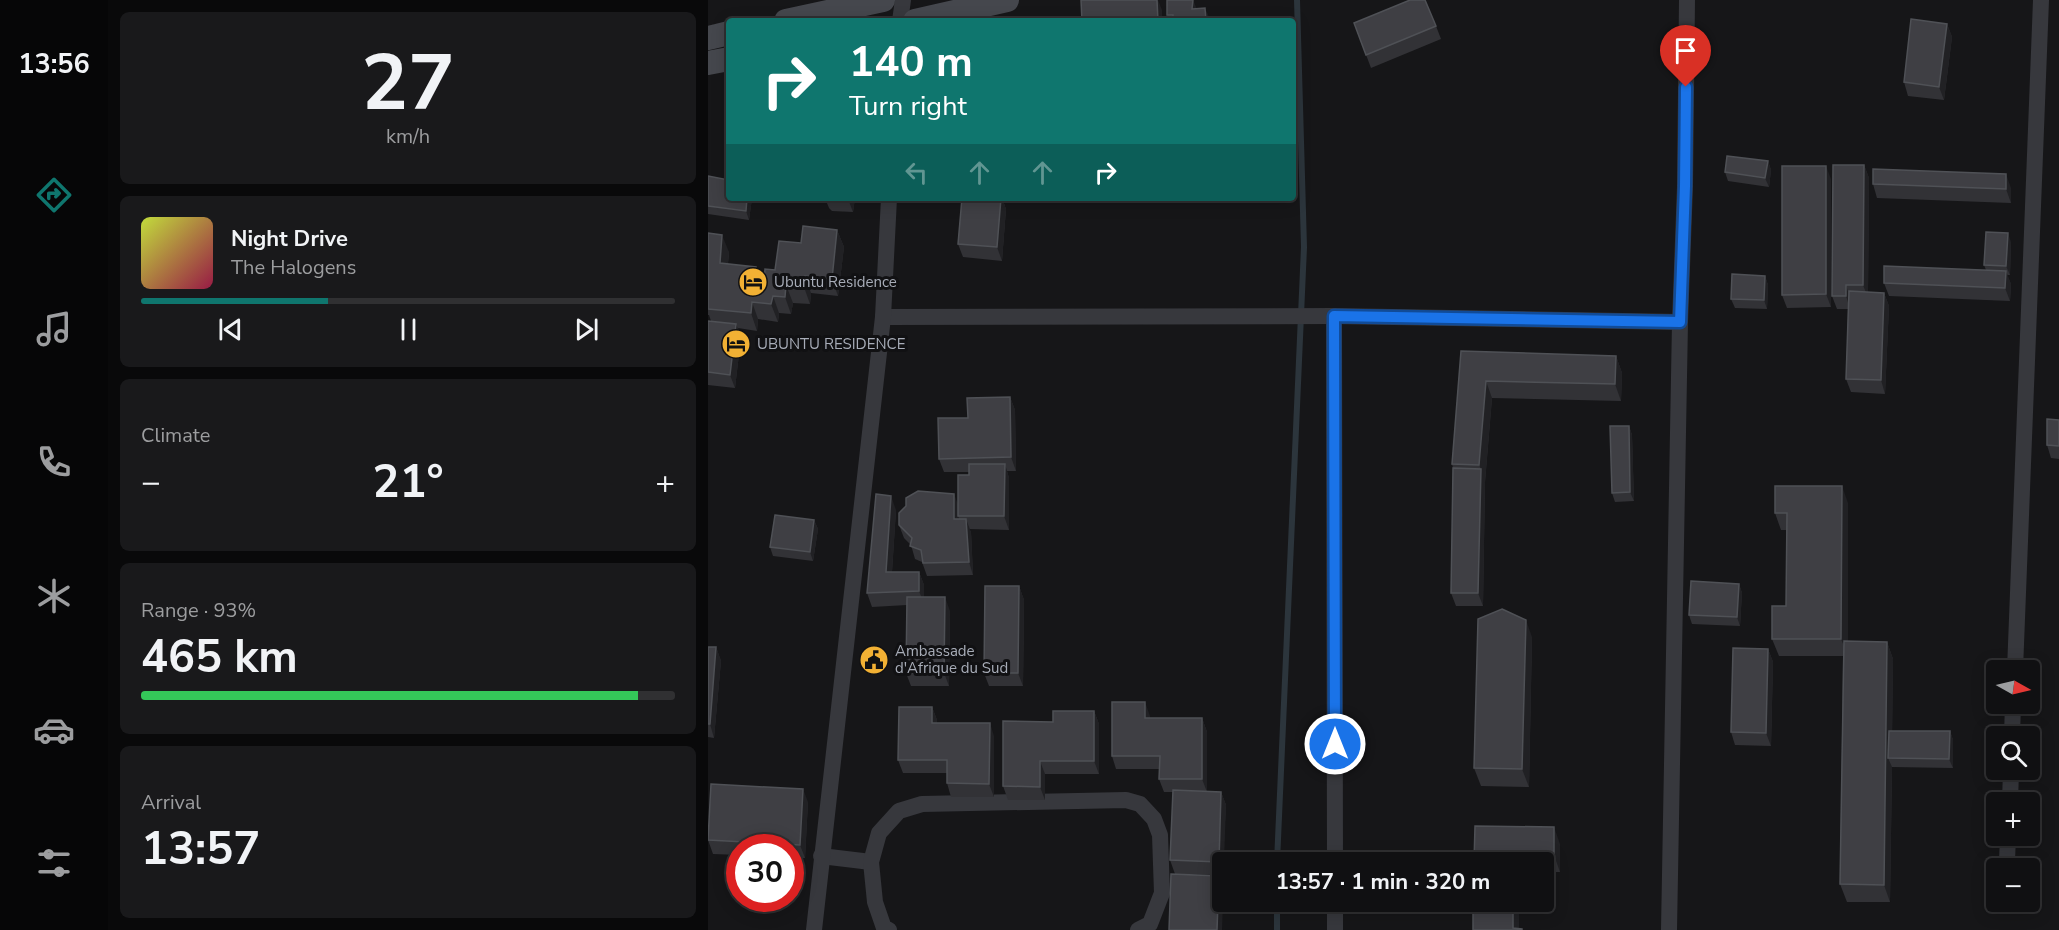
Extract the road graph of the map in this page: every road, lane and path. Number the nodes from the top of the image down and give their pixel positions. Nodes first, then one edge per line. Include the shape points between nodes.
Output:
1 (883, 0) edge
2 (903, 0) edge
3 (1007, 0) edge
4 (1687, 0) edge
5 (2041, 0) edge
6 (800, 18) edge
7 (900, 18) edge
8 (928, 18) edge
9 (726, 34) edge
10 (708, 38) edge
11 (726, 60) edge
12 (708, 63) edge
13 (889, 201) edge
14 (1334, 316) junction
15 (883, 317) junction
16 (1680, 322) junction
17 (2015, 660) edge
18 (1335, 852) edge
19 (821, 856) junction
20 (871, 862) junction
21 (1335, 912) edge
22 (814, 930) edge
23 (889, 930) edge
24 (1138, 930) edge
25 (1335, 930) edge
26 (1669, 930) edge

1 - 6 main road
2 - 7 street
3 - 8 main road
4 - 16 street
5 - 17 street
9 - 10 main road
11 - 12 main road
13 - 15 street
14 - 15 street
14 - 16 street
14 - 18 street
15 - 19 street
16 - 26 street
19 - 20 street
19 - 22 street
20 - 23 street via 875,902 884,928
20 - 24 street via 879,833 899,811 922,804 1126,800 1140,804 1154,819 1160,835 1162,893 1150,924
21 - 25 street

